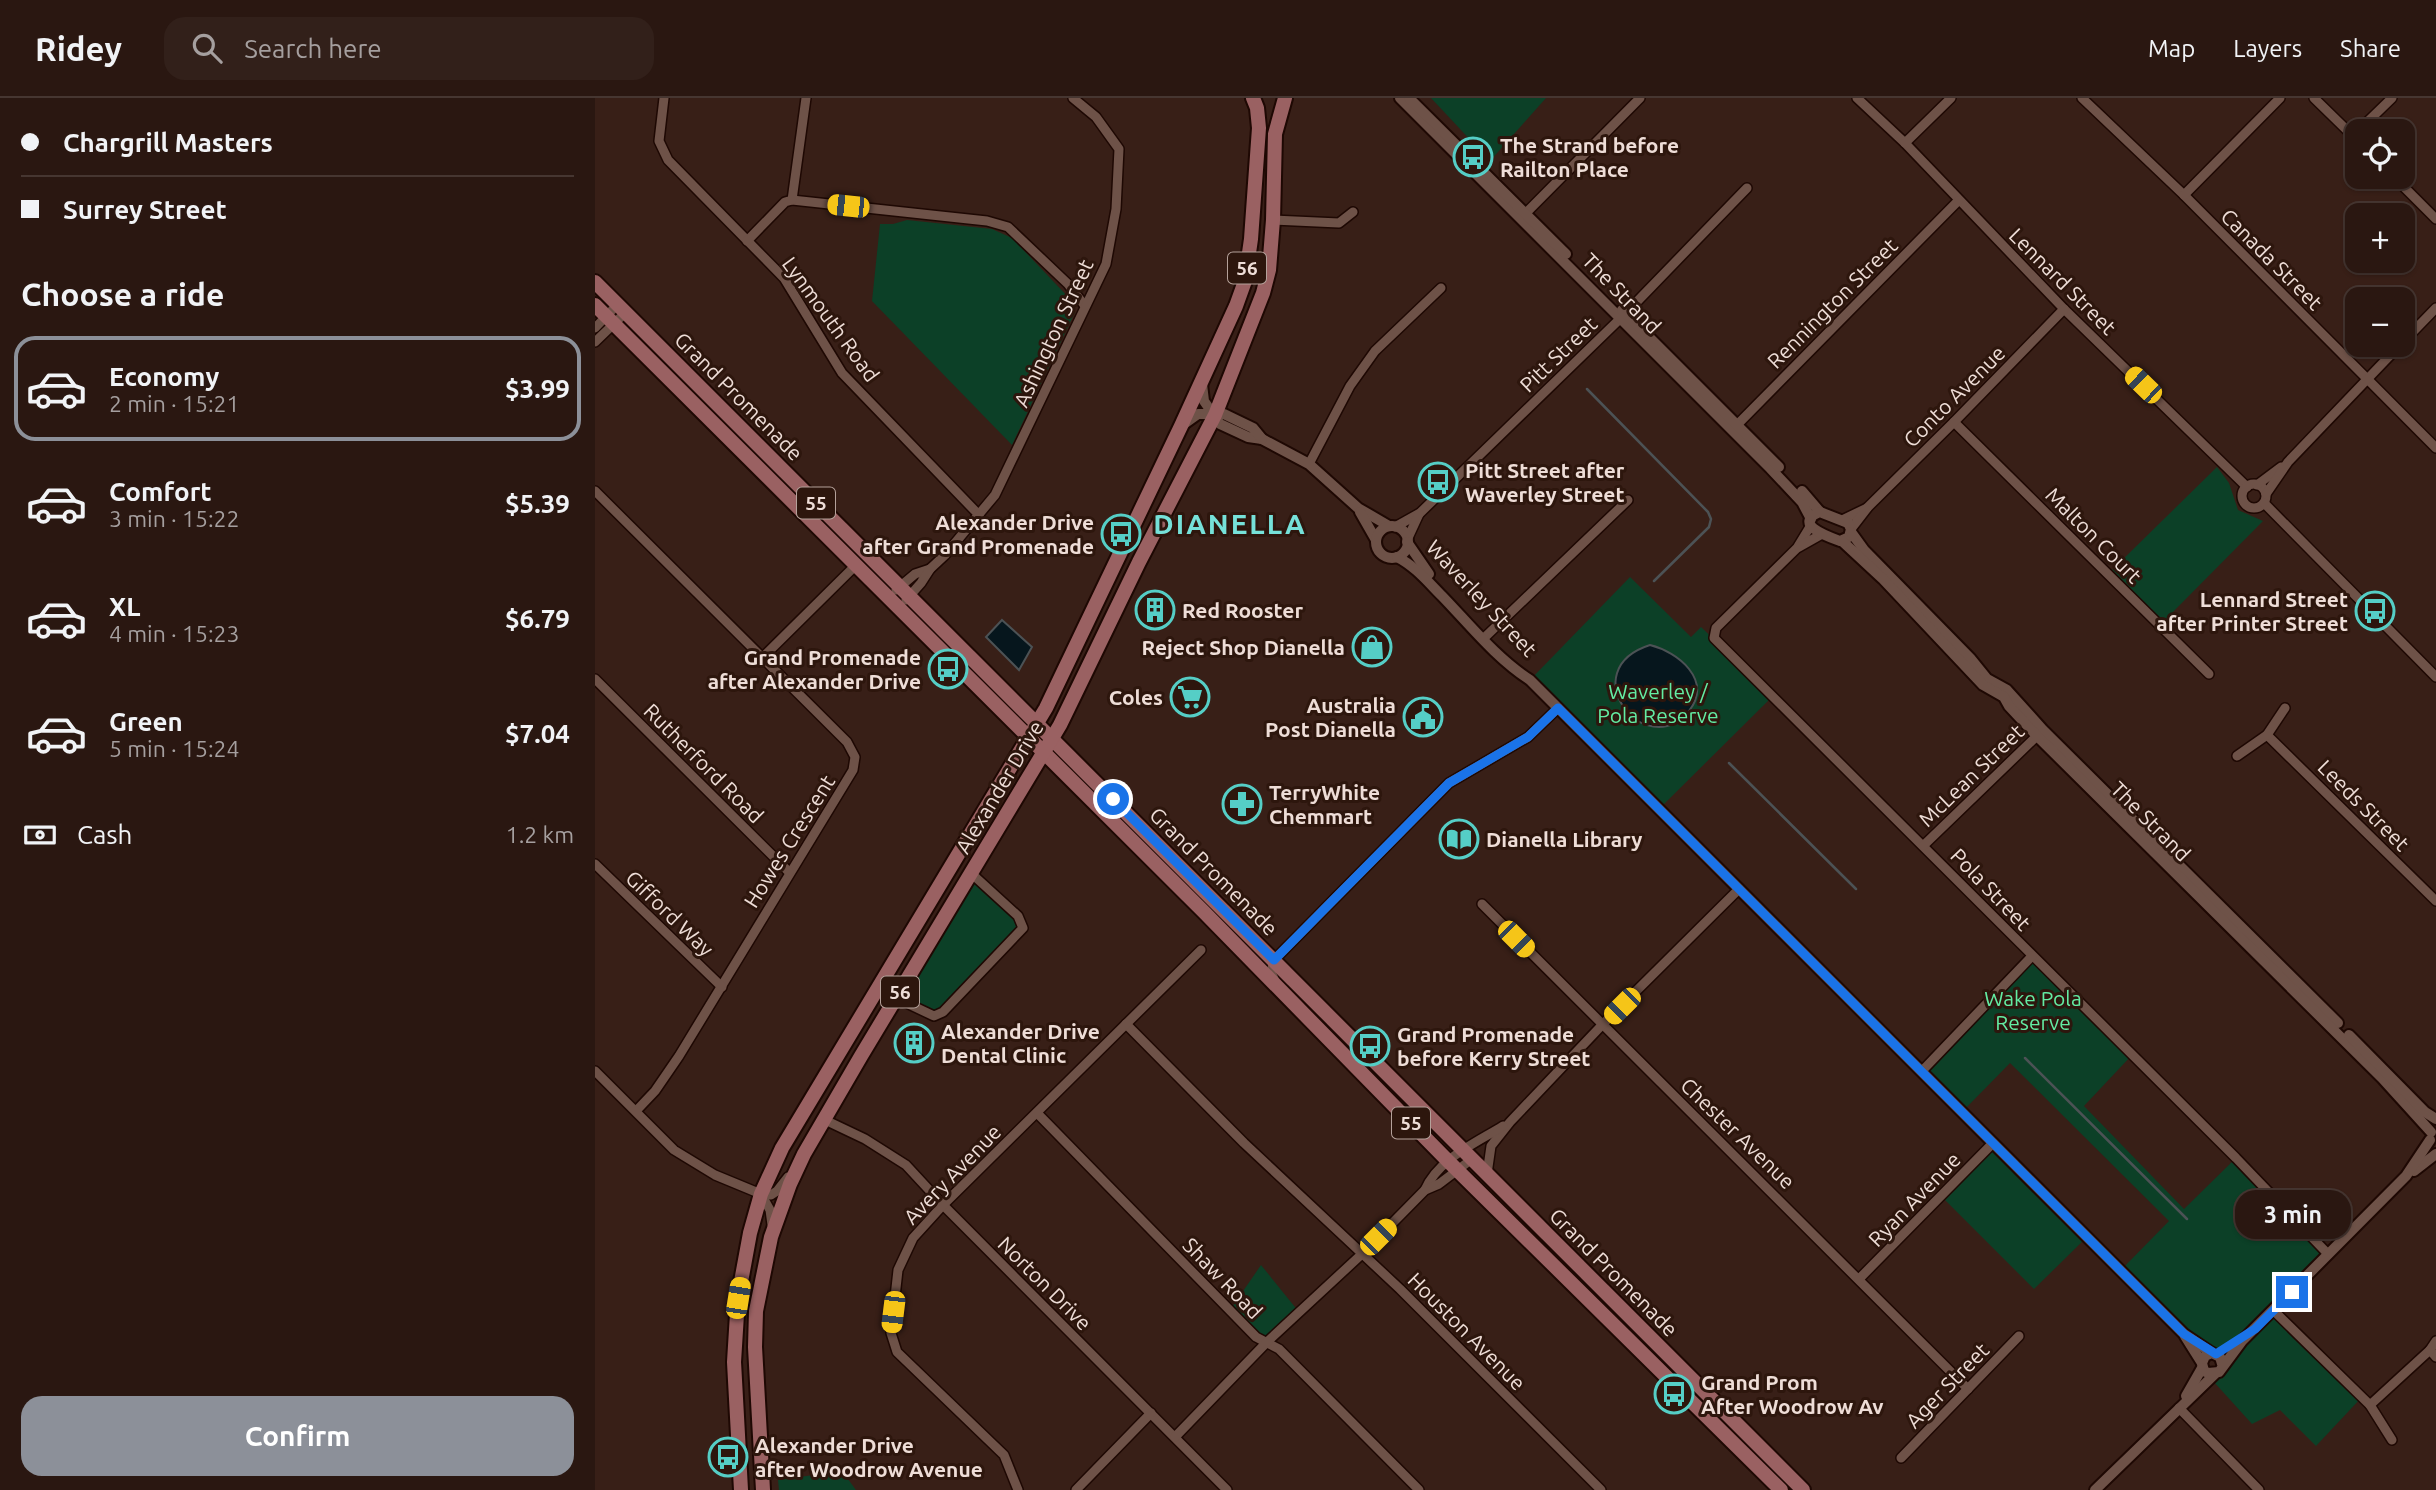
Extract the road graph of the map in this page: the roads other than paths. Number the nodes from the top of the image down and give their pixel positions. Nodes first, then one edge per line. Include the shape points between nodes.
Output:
1 (664, 98) edge
2 (806, 98) edge
3 (1073, 98) edge
4 (1253, 98) edge
5 (1285, 98) edge
6 (1400, 98) edge
7 (1409, 98) edge
8 (1640, 98) edge
9 (1857, 98) edge
10 (1951, 98) edge
11 (2082, 98) edge
12 (2280, 98) edge
13 (2314, 98) edge
14 (2392, 98) edge
15 (2372, 119) edge
16 (2345, 125) edge
17 (1905, 143) junction
18 (1747, 188) dead end
19 (2406, 189) edge
20 (2184, 195) junction
21 (792, 200) junction
22 (1958, 201) junction
23 (1353, 212) dead end
24 (1523, 216) junction
25 (2436, 219) edge
26 (1273, 220) junction
27 (747, 240) junction
28 (595, 282) edge
29 (1441, 288) dead end
30 (595, 305) edge
31 (1085, 306) junction
32 (2436, 308) edge
33 (621, 309) junction
34 (2064, 309) junction
35 (1622, 316) junction
36 (610, 320) junction
37 (595, 328) edge
38 (2415, 329) edge
39 (595, 342) edge
40 (2388, 357) edge
41 (2367, 379) junction
42 (1202, 381) junction
43 (714, 401) junction
44 (702, 412) junction
45 (1215, 415) junction
46 (1954, 422) junction
47 (1181, 426) junction
48 (1734, 427) junction
49 (2436, 448) edge
50 (2288, 462) junction
51 (1309, 464) junction
52 (2252, 486) junction
53 (595, 491) edge
54 (2265, 498) junction
55 (1628, 500) dead end
56 (1868, 507) junction
57 (1358, 508) junction
58 (1420, 513) junction
59 (979, 515) junction
60 (1814, 519) junction
61 (1842, 520) junction
62 (1392, 526) junction
63 (1851, 530) junction
64 (1822, 534) junction
65 (1376, 540) junction
66 (1407, 541) junction
67 (1842, 541) junction
68 (1797, 548) junction
69 (1397, 556) junction
70 (856, 565) junction
71 (1440, 590) junction
72 (905, 591) junction
73 (893, 603) junction
74 (1485, 637) junction
75 (762, 658) junction
76 (2209, 674) dead end
77 (2436, 677) edge
78 (595, 679) edge
79 (1558, 708) junction
80 (2285, 708) dead end
81 (1037, 723) junction
82 (2040, 733) junction
83 (2267, 735) junction
84 (1028, 738) junction
85 (1052, 739) junction
86 (1044, 754) junction
87 (2237, 756) dead end
88 (1924, 845) junction
89 (595, 864) edge
90 (789, 872) junction
91 (972, 874) junction
92 (1739, 889) junction
93 (2436, 901) edge
94 (1482, 904) dead end
95 (1201, 950) dead end
96 (2032, 956) junction
97 (1274, 960) junction
98 (722, 986) junction
99 (1275, 986) junction
100 (877, 989) junction
101 (896, 998) junction
102 (1126, 1024) junction
103 (1602, 1025) junction
104 (595, 1071) edge
105 (1922, 1071) junction
106 (635, 1111) junction
107 (1037, 1113) junction
108 (2436, 1119) edge
109 (825, 1120) junction
110 (1510, 1122) junction
111 (2434, 1140) edge
112 (1993, 1143) junction
113 (1468, 1154) junction
114 (1453, 1165) junction
115 (796, 1168) junction
116 (1487, 1174) junction
117 (761, 1194) junction
118 (943, 1205) junction
119 (771, 1237) junction
120 (1363, 1253) junction
121 (2328, 1254) junction
122 (1859, 1279) junction
123 (2274, 1311) junction
124 (2184, 1334) junction
125 (2019, 1336) dead end
126 (2436, 1341) edge
127 (1267, 1342) junction
128 (2433, 1353) edge
129 (2217, 1361) junction
130 (2202, 1366) junction
131 (1968, 1389) junction
132 (2370, 1405) junction
133 (2179, 1408) junction
134 (1151, 1413) junction
135 (1175, 1437) junction
136 (2392, 1440) dead end
137 (1901, 1458) dead end
138 (741, 1490) edge
139 (763, 1490) edge
140 (1018, 1490) edge
141 (1076, 1490) edge
142 (1227, 1490) edge
143 (1419, 1490) edge
144 (1601, 1490) edge
145 (1781, 1490) edge
146 (1803, 1490) edge
147 (2095, 1490) edge
148 (2259, 1490) edge

1 - 27 street, Lynmouth Road via 659,141 668,160
2 - 21 street
3 - 31 street, Ashington Street via 1096,117 1119,149 1116,209 1106,264
4 - 42 main road, Alexander Drive / 56 via 1259,128 1245,281
5 - 26 main road, Alexander Drive / 56 via 1275,134
6 - 24 street, The Strand
7 - 24 street, The Strand
8 - 24 street
9 - 17 street, Lennard Street
10 - 17 street
11 - 20 street, Canada Street
12 - 20 street
13 - 16 street
14 - 15 street
17 - 22 street, Lennard Street
18 - 35 street, Pitt Street
19 - 25 street
20 - 41 street, Canada Street
21 - 27 street
21 - 31 street via 987,221 1008,228
22 - 34 street, Lennard Street
22 - 48 street, Rennington Street
23 - 26 street via 1339,223
24 - 35 street, The Strand
26 - 45 main road, Alexander Drive / 56 via 1263,293
27 - 59 street, Lynmouth Road via 784,278 842,373
28 - 33 main road, Grand Promenade / 55
29 - 51 street via 1375,351 1350,386
30 - 36 main road, Grand Promenade / 55
31 - 59 street, Ashington Street via 995,495
32 - 38 street
33 - 36 street
33 - 43 main road, Grand Promenade / 55
34 - 46 street, Conto Avenue
34 - 52 street, Lennard Street
35 - 48 street, The Strand
35 - 58 street, Pitt Street
36 - 37 street
36 - 39 street
36 - 44 main road, Grand Promenade / 55
40 - 41 street
41 - 49 street, Canada Street
41 - 50 street
42 - 45 street via 1204,401
42 - 47 main road, Alexander Drive / 56
43 - 44 main road
43 - 72 main road, Grand Promenade / 55
44 - 70 main road, Grand Promenade / 55
45 - 47 street via 1198,414
45 - 51 street via 1220,424 1262,439
45 - 85 main road, Alexander Drive / 56
46 - 56 street, Conto Avenue
46 - 76 street, Malton Court
47 - 81 main road, Alexander Drive / 56
48 - 60 street, The Strand
50 - 52 street
50 - 54 street
51 - 57 street
52 - 54 street via 2263,488
52 - 54 street via 2243,494 2246,504 2253,508
53 - 75 street, Howes Crescent
54 - 77 street
55 - 74 street
56 - 61 street, Conto Avenue
56 - 63 street, Conto Avenue
57 - 62 street
57 - 65 street
58 - 62 street, Pitt Street
58 - 66 street, Pitt Street
59 - 72 street, Ashington Street via 945,555 915,575
60 - 61 street
60 - 64 street, The Strand via 1814,531
60 - 68 street, Pola Street
61 - 63 street, The Strand
62 - 65 street via 1380,531
62 - 66 street via 1404,532
63 - 67 street
63 - 82 street, The Strand via 1864,550 1987,679 2007,690
64 - 67 street, The Strand
64 - 68 street, Pola Street
65 - 69 street via 1380,553
66 - 69 street
66 - 71 street, Waverley Street
67 - 82 street, The Strand via 1983,685 1997,691
68 - 88 street, Pola Street via 1716,628 1714,638
69 - 71 street, Waverley Street
70 - 73 main road, Grand Promenade / 55
70 - 75 street
71 - 74 street, Waverley Street
72 - 73 street, Ashington Street
72 - 81 main road, Grand Promenade / 55
73 - 84 main road, Grand Promenade / 55
74 - 79 street, Waverley Street via 1521,667
75 - 90 street, Howes Crescent via 847,743 855,757 853,770
78 - 90 street, Rutherford Road
79 - 92 street, Waverley Street
79 - 97 street via 1528,737 1449,783
80 - 83 street
81 - 84 main road, Alexander Drive / 56
81 - 85 main road, Grand Promenade / 55
82 - 88 street, McLean Street
82 - 108 street, The Strand via 2143,828
82 - 111 street, The Strand via 2382,1078
83 - 87 street
83 - 93 street, Leeds Street
84 - 86 main road, Grand Promenade / 55
84 - 100 main road, Alexander Drive / 56
85 - 86 main road, Alexander Drive / 56
85 - 97 main road, Grand Promenade / 55
86 - 91 main road, Alexander Drive / 56
86 - 99 main road, Grand Promenade / 55
88 - 96 street, Pola Street
89 - 98 street, Gifford Way
90 - 98 street, Howes Crescent
91 - 101 main road, Alexander Drive / 56
91 - 101 street via 1018,916 1023,929 943,1012 934,1016
92 - 103 street
92 - 105 street, Waverley Street
94 - 103 street, Chester Avenue
95 - 102 street, Avery Avenue
96 - 105 street
96 - 121 street, Pola Street
97 - 99 street
97 - 113 main road, Grand Promenade / 55
98 - 106 street, Howes Crescent via 655,1091
99 - 114 main road, Grand Promenade / 55
100 - 101 street
100 - 117 main road, Alexander Drive / 56 via 782,1148
101 - 109 main road, Alexander Drive / 56
102 - 107 street, Avery Avenue
102 - 120 street, Houston Avenue via 1244,1143
103 - 110 street
103 - 122 street, Chester Avenue
104 - 106 street
105 - 112 street, Waverley Street
106 - 117 street via 674,1150 715,1175
107 - 118 street, Avery Avenue
107 - 127 street, Shaw Road via 1256,1337
109 - 115 main road, Alexander Drive / 56
109 - 118 street, Norton Drive via 906,1165
110 - 113 street
110 - 116 street via 1491,1146
111 - 121 street via 2406,1176
112 - 122 street, Ryan Avenue
112 - 124 street, Waverley Street
113 - 114 street
113 - 116 main road, Grand Promenade / 55
114 - 120 street via 1439,1184 1425,1190
114 - 145 main road, Grand Promenade / 55
115 - 117 street via 777,1191
115 - 119 main road, Alexander Drive / 56
116 - 146 main road, Grand Promenade / 55
117 - 119 street via 772,1219
117 - 138 main road, Alexander Drive / 56 via 744,1265 734,1362
118 - 134 street, Norton Drive
118 - 140 street, Avery Avenue via 912,1238 898,1270 891,1333 897,1352 1004,1455
119 - 139 main road, Alexander Drive / 56 via 756,1311
120 - 127 street
120 - 144 street, Houston Avenue
121 - 123 street
122 - 131 street, Chester Avenue
123 - 129 street
123 - 132 street
124 - 129 street, Waverley Street
124 - 130 street, Waverley Street
125 - 131 street, Ager Street
126 - 128 street
127 - 135 street
127 - 143 street, Shaw Road
128 - 132 street
129 - 130 street via 2205,1356
129 - 130 street via 2208,1373
129 - 133 street
130 - 133 street
131 - 137 street, Ager Street
132 - 136 street
133 - 147 street
133 - 148 street
134 - 135 street, Norton Drive
134 - 141 street
135 - 142 street, Norton Drive

